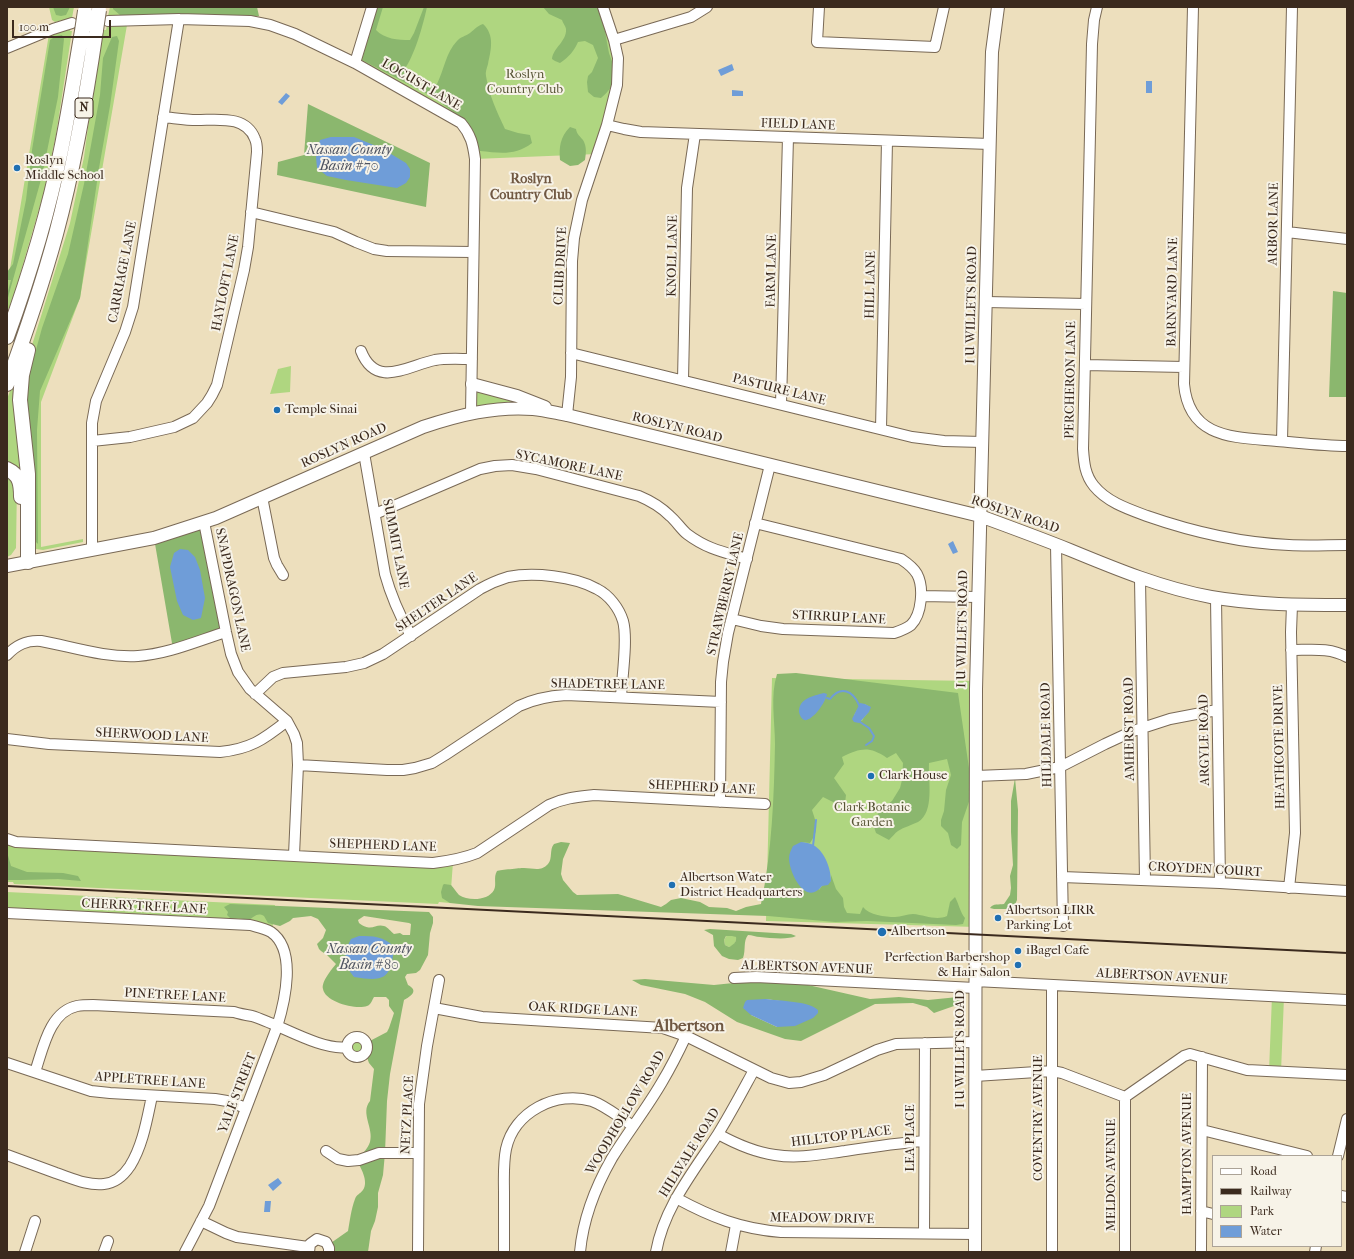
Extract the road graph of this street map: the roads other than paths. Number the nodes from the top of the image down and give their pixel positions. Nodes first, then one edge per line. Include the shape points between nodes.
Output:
1 (372, 7) edge
2 (603, 7) edge
3 (707, 7) edge
4 (819, 7) edge
5 (944, 7) edge
6 (998, 7) edge
7 (1097, 7) edge
8 (1194, 7) edge
9 (1292, 7) edge
10 (85, 9) edge
11 (102, 13) edge
12 (179, 19) junction
13 (77, 27) junction
14 (614, 40) junction
15 (7, 48) edge
16 (355, 63) junction
17 (163, 117) junction
18 (607, 125) junction
19 (695, 134) junction
20 (788, 137) junction
21 (888, 141) junction
22 (990, 144) junction
23 (251, 212) junction
24 (1287, 232) junction
25 (1347, 239) edge
26 (473, 252) junction
27 (42, 281) junction
28 (986, 302) junction
29 (1086, 304) junction
30 (16, 313) junction
31 (7, 329) edge
32 (7, 337) edge
33 (360, 351) dead end
34 (571, 353) junction
35 (472, 359) junction
36 (1085, 365) junction
37 (1184, 367) junction
38 (683, 380) junction
39 (7, 384) edge
40 (472, 384) junction
41 (781, 404) junction
42 (471, 413) junction
43 (567, 415) junction
44 (881, 429) junction
45 (92, 441) junction
46 (982, 442) junction
47 (1282, 442) junction
48 (1347, 446) edge
49 (364, 453) junction
50 (770, 465) junction
51 (7, 469) edge
52 (262, 497) junction
53 (375, 514) junction
54 (980, 516) junction
55 (204, 522) junction
56 (755, 524) junction
57 (1056, 545) junction
58 (1347, 545) edge
59 (92, 550) junction
60 (747, 559) junction
61 (26, 563) junction
62 (7, 566) edge
63 (284, 575) dead end
64 (1140, 579) junction
65 (921, 596) junction
66 (977, 596) junction
67 (1216, 598) junction
68 (1292, 605) junction
69 (1347, 605) edge
70 (732, 619) junction
71 (226, 632) junction
72 (411, 636) junction
73 (1291, 650) junction
74 (7, 655) edge
75 (1347, 657) edge
76 (255, 694) junction
77 (621, 697) junction
78 (721, 702) junction
79 (1217, 710) junction
80 (287, 721) junction
81 (1143, 728) junction
82 (7, 739) edge
83 (298, 765) junction
84 (1060, 767) junction
85 (976, 776) junction
86 (720, 802) junction
87 (765, 804) dead end
88 (7, 840) edge
89 (294, 855) junction
90 (1062, 877) junction
91 (1145, 880) junction
92 (1220, 883) junction
93 (1289, 888) junction
94 (1347, 891) edge
95 (7, 913) edge
96 (1063, 926) dead end
97 (276, 938) joint
98 (734, 978) dead end
99 (439, 980) dead end
100 (975, 985) junction
101 (1052, 985) junction
102 (1347, 1000) edge
103 (434, 1008) junction
104 (277, 1026) junction
105 (686, 1036) junction
106 (925, 1042) junction
107 (975, 1042) junction
108 (347, 1047) dead end
109 (1202, 1057) junction
110 (7, 1063) edge
111 (754, 1070) junction
112 (35, 1072) junction
113 (1052, 1072) junction
114 (1347, 1075) edge
115 (975, 1076) junction
116 (152, 1096) junction
117 (1125, 1097) junction
118 (246, 1108) junction
119 (1347, 1119) edge
120 (633, 1126) junction
121 (1202, 1130) junction
122 (718, 1134) junction
123 (924, 1141) junction
124 (326, 1151) dead end
125 (418, 1153) junction
126 (1303, 1155) edge
127 (1338, 1155) edge
128 (7, 1156) edge
129 (676, 1198) junction
130 (1201, 1211) junction
131 (1212, 1214) edge
132 (35, 1221) dead end
133 (201, 1221) junction
134 (736, 1225) junction
135 (924, 1233) junction
136 (975, 1234) junction
137 (108, 1240) dead end
138 (309, 1250) edge
139 (25, 1252) edge
140 (104, 1252) edge
141 (185, 1252) edge
142 (329, 1252) edge
143 (418, 1252) edge
144 (504, 1252) edge
145 (580, 1252) edge
146 (656, 1252) edge
147 (731, 1252) edge
148 (974, 1252) edge
149 (1052, 1252) edge
150 (1125, 1252) edge
151 (1201, 1252) edge

1 - 16 street
2 - 14 street, CLUB DRIVE
3 - 14 street via 691,17
4 - 5 street via 817,42 935,47
6 - 22 main road, I U WILLETS ROAD via 992,46
7 - 29 street, PERCHERON LANE via 1092,44
8 - 37 street, BARNYARD LANE
9 - 24 street, ARBOR LANE
10 - 13 highway, N, bridge
11 - 12 street, LOCUST LANE
11 - 27 highway, N, bridge via 96,30 74,159
12 - 16 street, LOCUST LANE via 250,21 270,26 295,34
12 - 17 street, CARRIAGE LANE
13 - 15 street via 53,29
13 - 30 highway, N via 66,127 56,174 40,237
14 - 18 street, CLUB DRIVE via 618,58 617,84
16 - 26 street, LOCUST LANE via 445,113 461,123 468,132 475,159
17 - 23 street, HAYLOFT LANE via 230,120 249,129 255,139 257,152
17 - 45 street, CARRIAGE LANE via 133,306 126,332 96,401
18 - 19 street, FIELD LANE via 641,132
18 - 34 street, CLUB DRIVE via 582,200 574,238
19 - 20 street, FIELD LANE
19 - 38 street, KNOLL LANE via 688,188
20 - 21 street, FIELD LANE
20 - 41 street, FARM LANE
21 - 22 street, FIELD LANE
21 - 44 street, HILL LANE
22 - 28 main road, I U WILLETS ROAD
23 - 26 street via 334,232 374,249 400,252
23 - 45 street, HAYLOFT LANE via 244,270 217,385 207,403 193,418 174,428
24 - 25 street
24 - 47 street, ARBOR LANE
26 - 35 street, LOCUST LANE
27 - 39 highway, N
27 - 61 highway via 20,392 28,474
28 - 29 street
28 - 46 main road, I U WILLETS ROAD
29 - 36 street, PERCHERON LANE
30 - 31 highway
30 - 32 highway, N
33 - 35 street via 372,367 389,373 436,360
34 - 38 street, PASTURE LANE
34 - 43 street, CLUB DRIVE
35 - 40 street, LOCUST LANE
36 - 37 street
36 - 58 street, PERCHERON LANE via 1084,467 1094,486 1109,500 1168,523 1231,538 1290,545
37 - 47 street, BARNYARD LANE via 1186,401 1192,413 1205,426 1223,435
38 - 41 street, PASTURE LANE
40 - 42 street, LOCUST LANE
40 - 43 main road via 518,396
41 - 44 street, PASTURE LANE
42 - 43 main road, ROSLYN ROAD via 534,409
42 - 49 main road, ROSLYN ROAD via 423,427
43 - 50 main road, ROSLYN ROAD
44 - 46 street, PASTURE LANE via 929,440
45 - 59 street, CARRIAGE LANE
46 - 54 main road, I U WILLETS ROAD
47 - 48 street, BARNYARD LANE
49 - 52 main road, ROSLYN ROAD
49 - 53 street, SUMMIT LANE
50 - 54 main road, ROSLYN ROAD
50 - 56 street, STRAWBERRY LANE
51 - 61 highway via 17,476 20,484 21,552
52 - 55 main road, ROSLYN ROAD
52 - 63 street via 274,558
53 - 60 street, SYCAMORE LANE via 480,469 512,465 639,496 662,509 705,546
53 - 72 street, SUMMIT LANE via 390,593
54 - 57 main road, ROSLYN ROAD
54 - 66 main road, I U WILLETS ROAD
55 - 59 main road, ROSLYN ROAD via 154,538
55 - 71 street, SNAPDRAGON LANE
56 - 60 street, STRAWBERRY LANE
56 - 65 street, STIRRUP LANE via 901,559 917,574
57 - 64 main road, ROSLYN ROAD
57 - 84 street, HILLDALE ROAD
59 - 61 main road, ROSLYN ROAD
60 - 70 street, STRAWBERRY LANE
61 - 62 main road, ROSLYN ROAD
64 - 67 main road, ROSLYN ROAD
64 - 81 street, AMHERST ROAD
65 - 66 street
65 - 70 street, STIRRUP LANE via 915,619 906,629 894,633 783,629
66 - 85 main road, I U WILLETS ROAD
67 - 68 main road, ROSLYN ROAD
67 - 79 street, ARGYLE ROAD
68 - 69 main road, ROSLYN ROAD
68 - 73 street, HEATHCOTE DRIVE
70 - 78 street, STRAWBERRY LANE via 723,662
71 - 74 street via 173,649 138,656 109,655 32,640 20,644
71 - 76 street, SNAPDRAGON LANE via 238,672
72 - 76 street, SHELTER LANE via 364,663 273,677
72 - 77 street, SHELTER LANE via 480,589 507,578 545,575 588,584 609,598 623,623 625,638
73 - 75 street via 1326,650
73 - 93 street, HEATHCOTE DRIVE via 1295,833
76 - 80 street, SNAPDRAGON LANE
77 - 78 street, SHADETREE LANE
77 - 83 street, SHADETREE LANE via 566,695 529,701 505,714 445,755 415,768 387,770
78 - 86 street, STRAWBERRY LANE
79 - 81 street via 1170,719
79 - 92 street, ARGYLE ROAD
80 - 82 street, SHERWOOD LANE via 251,746 220,752 48,744
80 - 83 street, SNAPDRAGON LANE via 297,743
81 - 84 street
81 - 91 street, AMHERST ROAD
83 - 89 street, SNAPDRAGON LANE
84 - 85 street via 1026,774
84 - 90 street, HILLDALE ROAD
85 - 100 main road, I U WILLETS ROAD
86 - 87 street, SHEPHERD LANE
86 - 89 street, SHEPHERD LANE via 594,795 571,797 549,805 477,853 450,861
88 - 89 street, SHEPHERD LANE
90 - 91 street, CROYDEN COURT
90 - 96 street, HILLDALE ROAD
91 - 92 street, CROYDEN COURT
92 - 93 street, CROYDEN COURT
93 - 94 street, CROYDEN COURT
95 - 97 street, CHERRYTREE LANE via 250,925 263,928
97 - 104 street, YALE STREET via 284,950 287,961 284,996
98 - 100 street, ALBERTSON AVENUE
99 - 103 street, NETZ PLACE
100 - 101 street, ALBERTSON AVENUE
100 - 107 main road, I U WILLETS ROAD
101 - 102 street, ALBERTSON AVENUE
101 - 113 street, COVENTRY AVENUE
103 - 105 street, OAK RIDGE LANE via 482,1017 656,1027
103 - 125 street, NETZ PLACE via 419,1104
104 - 108 street, PINETREE LANE via 324,1044
104 - 112 street, PINETREE LANE via 253,1016 234,1012 78,1006 63,1013 54,1022
104 - 118 street, YALE STREET
105 - 111 street, OAK RIDGE LANE
105 - 120 street, WOODHOLLOW ROAD via 662,1082
106 - 107 street, OAK RIDGE LANE
106 - 111 street, OAK RIDGE LANE via 888,1046 824,1075 801,1082 780,1081
106 - 123 street, LEA PLACE
107 - 115 main road, I U WILLETS ROAD
109 - 114 street via 1247,1070
109 - 117 street via 1190,1054 1184,1056
109 - 121 street, HAMPTON AVENUE
110 - 112 street, APPLETREE LANE
111 - 122 street, HILLVALE ROAD
112 - 116 street, APPLETREE LANE via 90,1091
113 - 115 street
113 - 117 street via 1073,1076
113 - 149 street, COVENTRY AVENUE
115 - 136 main road, I U WILLETS ROAD
116 - 118 street, APPLETREE LANE via 215,1099
116 - 128 street via 144,1133 132,1162 121,1177 110,1183 96,1185 80,1181
117 - 150 street, MELDON AVENUE
118 - 133 street, YALE STREET
119 - 127 street
120 - 144 street via 597,1103 580,1099 546,1103 522,1119 506,1149
120 - 145 street, WOODHOLLOW ROAD via 596,1189 586,1220
121 - 126 street
121 - 130 street, HAMPTON AVENUE
122 - 123 street, HILLTOP PLACE via 750,1150 789,1157
122 - 129 street, HILLVALE ROAD
123 - 135 street, LEA PLACE
124 - 125 street via 343,1161 379,1154
125 - 143 street, NETZ PLACE
129 - 134 street, MEADOW DRIVE via 715,1218
129 - 146 street, HILLVALE ROAD via 661,1230
130 - 131 street
130 - 151 street, HAMPTON AVENUE
132 - 139 street
133 - 138 street via 237,1237
133 - 141 street, YALE STREET
134 - 135 street, MEADOW DRIVE via 781,1232
134 - 147 street
135 - 136 street, MEADOW DRIVE
136 - 148 main road, I U WILLETS ROAD
137 - 140 street
138 - 142 street via 314,1240 321,1239 328,1245

